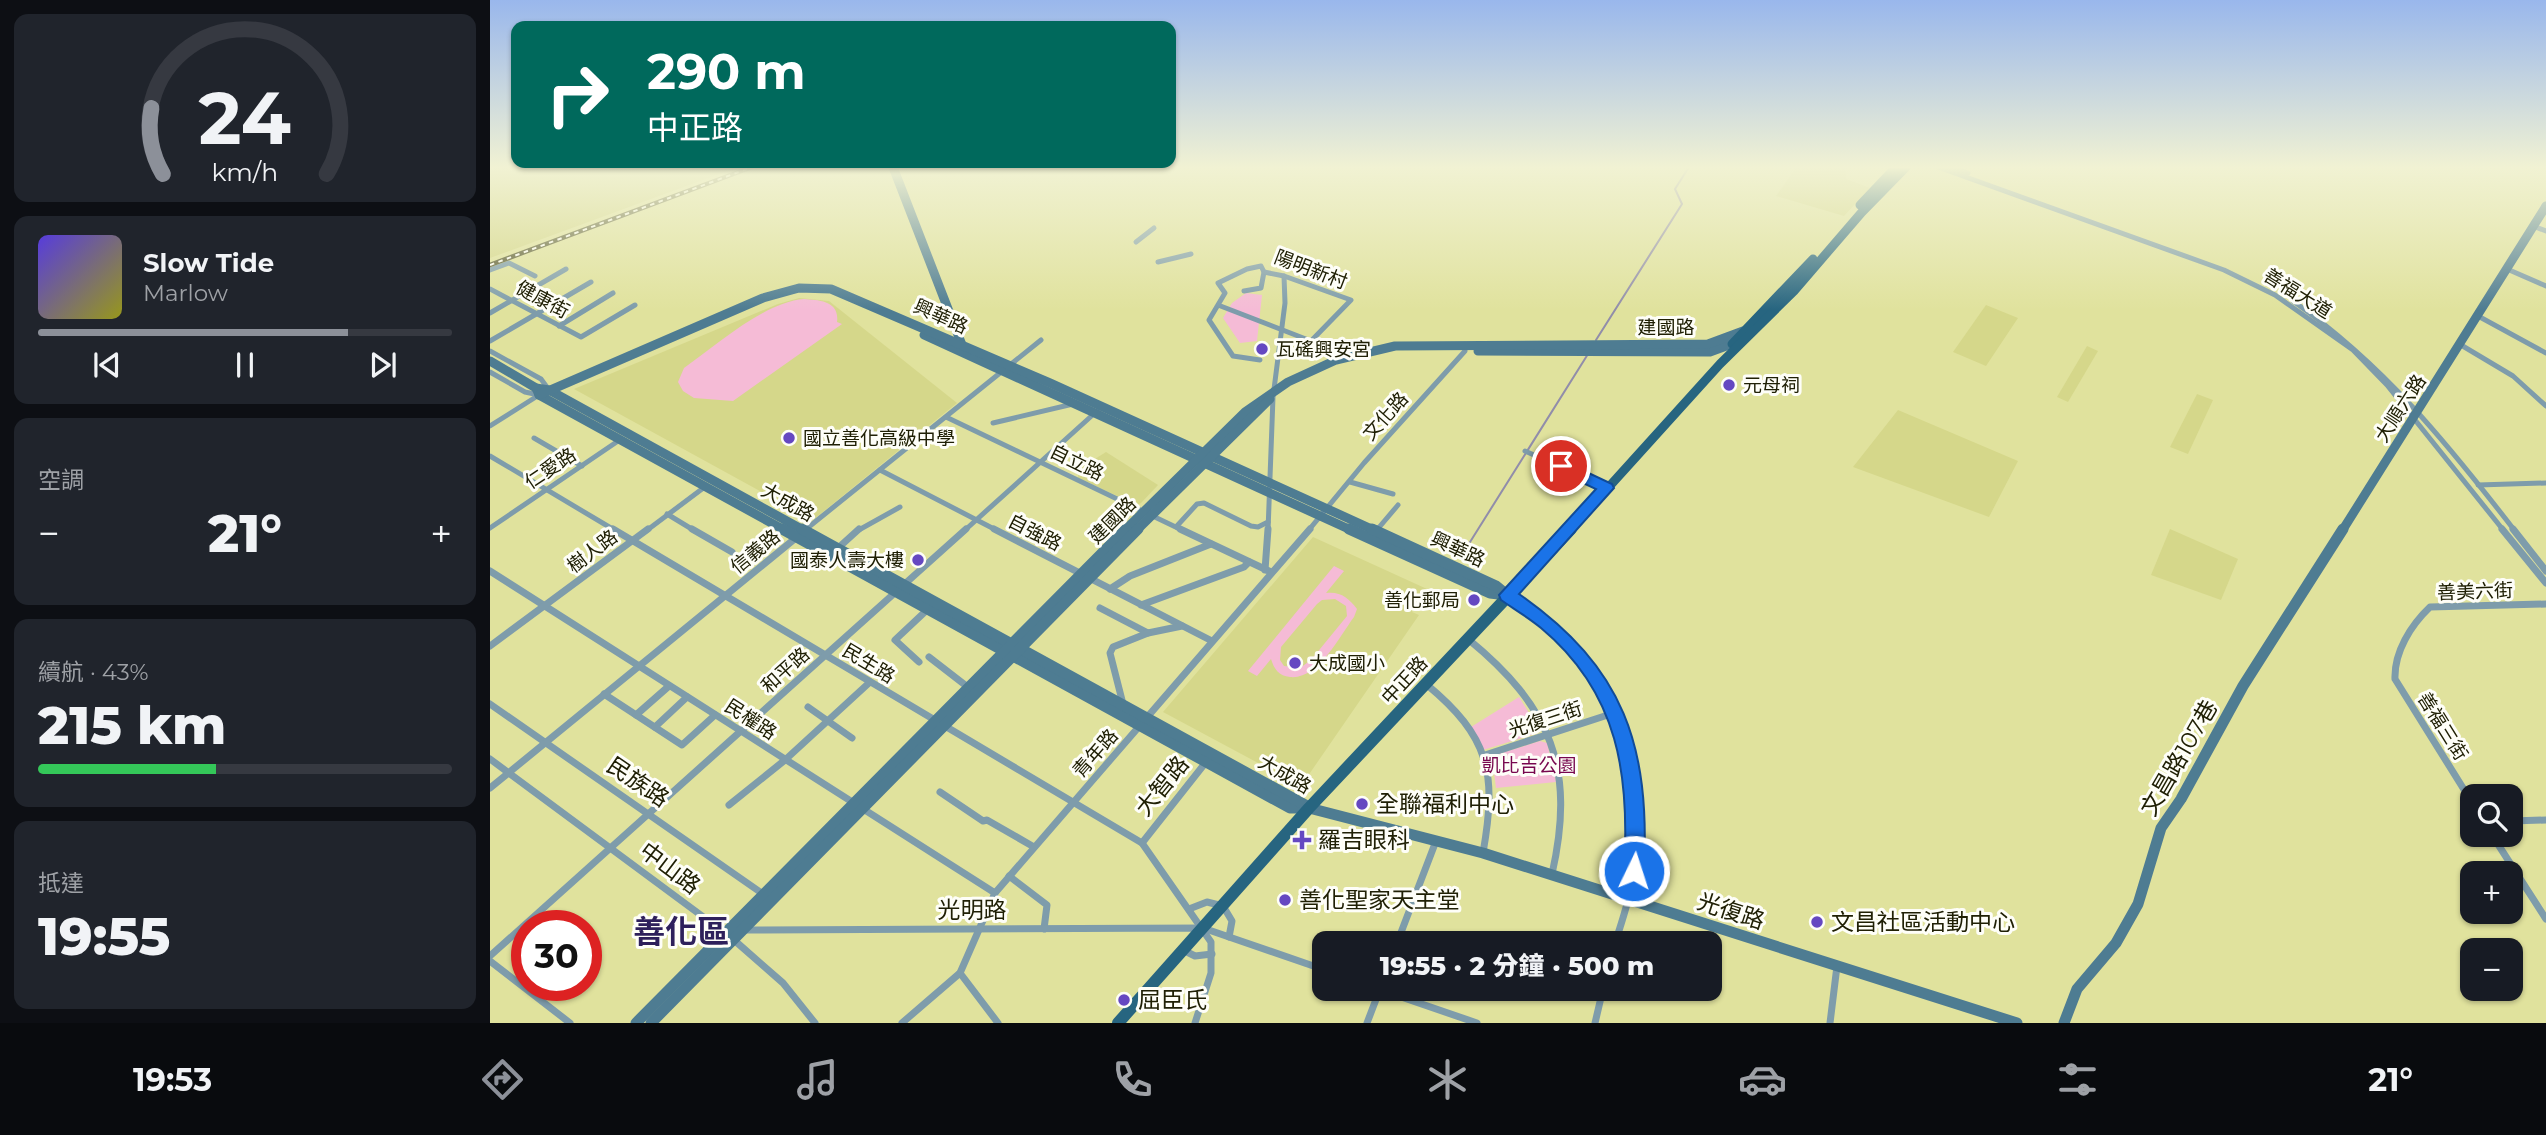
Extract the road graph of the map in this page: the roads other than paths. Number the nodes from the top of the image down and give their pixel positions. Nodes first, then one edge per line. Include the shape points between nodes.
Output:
1 (911, 215) edge
2 (1854, 215) edge
3 (1861, 215) edge
4 (2072, 215) edge
5 (2083, 215) edge
6 (2540, 215) edge
7 (2533, 226) junction
8 (1154, 228) dead end
9 (2546, 231) edge
10 (1136, 242) dead end
11 (1191, 254) dead end
12 (1158, 262) dead end
13 (566, 269) dead end
14 (2507, 269) junction
15 (490, 270) edge
16 (1264, 272) junction
17 (535, 276) dead end
18 (1284, 276) junction
19 (589, 281) dead end
20 (2546, 286) edge
21 (490, 289) edge
22 (1244, 291) dead end
23 (612, 293) dead end
24 (511, 301) junction
25 (635, 305) dead end
26 (1218, 305) junction
27 (490, 313) edge
28 (534, 313) junction
29 (2478, 316) junction
30 (559, 326) junction
31 (1280, 330) junction
32 (1751, 330) junction
33 (490, 339) edge
34 (1041, 340) dead end
35 (962, 345) junction
36 (2461, 345) junction
37 (1730, 346) junction
38 (1465, 348) junction
39 (1588, 348) junction
40 (490, 351) edge
41 (2546, 353) edge
42 (1260, 360) dead end
43 (490, 361) edge
44 (1720, 364) junction
45 (1006, 368) junction
46 (490, 372) edge
47 (549, 390) junction
48 (537, 392) junction
49 (1274, 392) junction
50 (1075, 404) junction
51 (2546, 406) edge
52 (1098, 410) junction
53 (2416, 415) junction
54 (946, 416) junction
55 (993, 422) dead end
56 (490, 426) edge
57 (624, 437) junction
58 (534, 438) dead end
59 (1525, 451) dead end
60 (490, 456) edge
61 (1202, 458) junction
62 (1040, 462) junction
63 (582, 466) junction
64 (880, 470) junction
65 (1350, 482) junction
66 (2546, 483) edge
67 (708, 484) junction
68 (2478, 485) junction
69 (2469, 486) junction
70 (1606, 488) junction
71 (1271, 489) junction
72 (546, 490) junction
73 (1394, 494) dead end
74 (1398, 505) dead end
75 (900, 507) dead end
76 (1148, 513) junction
77 (1324, 513) junction
78 (667, 514) junction
79 (976, 519) junction
80 (1268, 522) junction
81 (1176, 527) junction
82 (490, 528) edge
83 (1376, 531) junction
84 (800, 534) junction
85 (632, 541) junction
86 (1211, 544) junction
87 (837, 549) junction
88 (732, 552) dead end
89 (1249, 562) junction
90 (490, 571) edge
91 (1268, 571) junction
92 (2546, 571) edge
93 (1086, 576) junction
94 (2546, 583) edge
95 (899, 588) junction
96 (1110, 589) junction
97 (1507, 595) junction
98 (725, 596) junction
99 (1141, 604) junction
100 (2546, 604) edge
101 (544, 606) junction
102 (1100, 608) dead end
103 (928, 609) junction
104 (1182, 626) junction
105 (2283, 627) joint
106 (1148, 633) junction
107 (1468, 639) junction
108 (1212, 641) junction
109 (490, 646) edge
110 (1014, 650) junction
111 (825, 655) junction
112 (929, 657) dead end
113 (919, 662) dead end
114 (2394, 664) joint
115 (638, 666) junction
116 (870, 682) junction
117 (1426, 684) junction
118 (669, 685) junction
119 (969, 688) junction
120 (604, 694) junction
121 (687, 698) junction
122 (490, 704) edge
123 (1123, 704) junction
124 (807, 707) dead end
125 (1614, 713) junction
126 (636, 715) junction
127 (715, 715) junction
128 (828, 721) junction
129 (1144, 721) junction
130 (941, 724) junction
131 (655, 727) junction
132 (740, 731) junction
133 (1549, 734) junction
134 (852, 738) dead end
135 (545, 743) junction
136 (1485, 755) junction
137 (1210, 757) junction
138 (490, 759) edge
139 (785, 760) junction
140 (509, 772) junction
141 (2461, 784) edge
142 (490, 788) edge
143 (940, 792) dead end
144 (1073, 802) junction
145 (729, 805) dead end
146 (858, 806) junction
147 (1310, 808) junction
148 (649, 813) junction
149 (2546, 820) edge
150 (2523, 821) edge
151 (1436, 841) junction
152 (1142, 843) junction
153 (610, 847) junction
154 (1034, 847) junction
155 (2500, 847) edge
156 (1483, 853) junction
157 (1552, 874) junction
158 (1009, 876) junction
159 (995, 893) junction
160 (763, 894) junction
161 (1628, 899) junction
162 (1222, 906) junction
163 (1189, 909) junction
164 (2546, 919) edge
165 (1203, 928) junction
166 (978, 929) junction
167 (1044, 929) junction
168 (1402, 931) edge
169 (1619, 931) edge
170 (733, 934) junction
171 (1229, 937) junction
172 (1183, 950) junction
173 (1212, 954) junction
174 (490, 958) edge
175 (1312, 966) edge
176 (1837, 966) junction
177 (960, 973) junction
178 (1375, 1001) edge
179 (1414, 1001) edge
180 (1600, 1001) edge
181 (570, 1023) edge
182 (636, 1023) edge
183 (651, 1023) edge
184 (815, 1023) edge
185 (902, 1023) edge
186 (998, 1023) edge
187 (1118, 1023) edge
188 (1195, 1023) edge
189 (1367, 1023) edge
190 (1477, 1023) edge
191 (1595, 1023) edge
192 (1830, 1023) edge
193 (2017, 1023) edge
194 (2064, 1023) edge

1 - 35 street
2 - 32 main road, 中正路
3 - 32 main road, 中正路
4 - 53 street, 善福大道 via 2261,287 2353,350
5 - 53 street, 善福大道 via 2214,262 2315,315 2394,383
6 - 7 street, 大順六路
7 - 9 street
7 - 14 street, 大順六路
8 - 10 street
11 - 12 street
13 - 24 street
14 - 20 street
14 - 29 street, 大順六路
15 - 17 street via 509,263
16 - 18 street, 陽明新村
16 - 22 street via 1261,288
16 - 26 street, 陽明新村 via 1261,266 1247,269 1218,283 1225,293
18 - 31 street
18 - 31 street, 陽明新村 via 1351,300 1311,341
19 - 28 street
21 - 24 street, 健康街
23 - 30 street
24 - 27 street
24 - 28 street, 健康街
25 - 30 street, 健康街 via 581,337
26 - 31 street, 陽明新村
26 - 42 street, 陽明新村 via 1209,320 1233,356
28 - 30 street, 健康街
28 - 33 street
29 - 36 street, 大順六路
29 - 41 street
31 - 49 street
32 - 37 main road, 中正路
32 - 39 street, 建國路 via 1708,344
32 - 44 main road, 中正路
34 - 45 street, 信義路
35 - 45 street, 興華路
35 - 47 street, 興華路 via 836,290 807,287 763,298
36 - 51 street via 2513,376
36 - 53 street, 大順六路
37 - 39 street, 建國路 via 1710,352
37 - 44 main road, 中正路
38 - 39 street, 建國路
38 - 49 street, 建國路 via 1360,357
38 - 65 street, 文化路
40 - 47 street, 大成路 via 541,379
43 - 48 street
44 - 70 main road, 中正路
45 - 47 street, 興華路 via 836,295 808,292 777,298
45 - 50 street, 興華路
45 - 52 street, 興華路
45 - 54 street, 信義路
46 - 48 street, 大成路 via 525,392
47 - 48 street, 興華路
47 - 57 street, 大成路
48 - 56 street
48 - 57 street, 大成路
49 - 61 street, 建國路
49 - 71 street
50 - 52 street, 興華路
50 - 55 street
52 - 61 street, 興華路
52 - 62 street, 和平路
53 - 68 street, 善福大道
53 - 69 street, 善福大道
53 - 105 street, 大順六路
54 - 62 street, 自立路
54 - 64 street, 信義路
57 - 63 street, 仁愛路
57 - 67 street, 大成路
58 - 63 street
59 - 70 street
60 - 72 street, 民生路
61 - 71 street, 興華路
61 - 76 street, 建國路
62 - 76 street, 自立路
62 - 79 street, 和平路
63 - 72 street, 仁愛路
64 - 79 street, 自強路
64 - 84 street, 信義路
65 - 73 street
65 - 77 street, 文化路
66 - 68 street
67 - 78 street, 樹人路
67 - 84 street, 大成路
68 - 69 street
68 - 92 street, 善福大道
69 - 94 street, 善福大道
70 - 97 main road, 中正路
71 - 77 street, 興華路
71 - 80 street
72 - 82 street, 仁愛路
72 - 85 street, 民生路
74 - 83 street
75 - 87 street via 860,528
76 - 81 street, 自立路
76 - 93 street, 建國路
77 - 83 street, 興華路
77 - 91 street, 青年路
77 - 97 street, 興華路 via 1490,593
78 - 85 street, 樹人路
78 - 88 street
79 - 93 street, 自強路
79 - 95 street, 和平路
80 - 81 street via 1251,526 1205,503 1196,504
80 - 91 street
81 - 86 street, 自立路
83 - 97 street, 興華路
84 - 87 street, 大成路
84 - 95 street, 大成路
84 - 98 street, 信義路
85 - 98 street, 民生路
85 - 101 street, 樹人路
86 - 89 street, 自立路
86 - 96 street via 1130,576
87 - 95 street, 大成路
89 - 91 street, 自立路
89 - 99 street
90 - 101 street, 民權路
91 - 108 street, 青年路
93 - 96 street, 自強路
93 - 110 street, 建國路
95 - 103 street, 大成路
95 - 110 street, 大成路
95 - 111 street, 和平路
96 - 99 street, 自強路
97 - 107 main road, 中正路
97 - 125 street via 1570,645
98 - 111 street, 民生路
98 - 115 street, 信義路
99 - 104 street, 自強路
100 - 114 street, 善美六街 via 2430,607 2421,614
101 - 109 street, 樹人路
101 - 115 street, 民權路
102 - 106 street
103 - 110 street, 大成路
103 - 113 street via 895,640
104 - 106 street
104 - 108 street, 自強路
105 - 194 street, 文昌路107巷 via 2161,828 2138,904 2116,943 2077,989
106 - 123 street via 1110,653
107 - 117 main road, 中正路
107 - 133 street via 1512,676
108 - 129 street, 青年路
110 - 119 street, 建國路
110 - 123 street, 大成路
110 - 129 street, 大成路
110 - 130 street, 建國路
111 - 116 street, 民生路
111 - 132 street, 和平路
112 - 119 street
114 - 141 street, 善福三街 via 2395,679
115 - 118 street, 民權路
115 - 120 street, 信義路
116 - 128 street
116 - 130 street, 民生路
117 - 136 street via 1458,710
117 - 147 main road, 中正路
118 - 121 street, 民權路
118 - 126 street
119 - 130 street, 建國路
120 - 126 street
120 - 135 street, 信義路
121 - 127 street, 民權路
121 - 131 street
122 - 135 street, 民族路
123 - 129 street, 大成路
124 - 128 street
125 - 133 street, 光復三街
125 - 161 street via 1628,750 1636,799
126 - 131 street
127 - 131 street via 682,745
127 - 132 street, 民權路
128 - 134 street
128 - 139 street
129 - 137 street, 大成路
129 - 144 street, 青年路
130 - 144 street, 民生路
130 - 146 street, 建國路
132 - 139 street, 民權路
132 - 148 street, 和平路
133 - 136 street, 光復三街
133 - 157 street via 1563,800
135 - 140 street, 信義路
135 - 148 street, 民族路
136 - 156 street via 1491,799
137 - 147 street, 大成路 via 1290,808
137 - 152 street, 大智路
138 - 140 street, 中山路
139 - 145 street
139 - 146 street, 民權路
140 - 142 street, 信義路
140 - 153 street, 中山路
143 - 154 street
144 - 152 street, 民生路
144 - 154 street, 青年路
146 - 159 street, 民權路
146 - 160 street, 建國路
146 - 170 street, 建國路
147 - 151 street, 光復路
147 - 162 main road, 中正路
148 - 153 street, 和平路
148 - 160 street, 民族路
149 - 150 street
151 - 156 street, 光復路
151 - 168 street
152 - 163 street, 民生路
153 - 170 street, 中山路
153 - 174 street, 和平路
154 - 158 street, 青年路
155 - 164 street
156 - 157 street, 光復路
157 - 161 street, 光復路
158 - 159 street, 青年路
158 - 167 street via 1047,905
159 - 166 street, 青年路
160 - 170 street, 建國路
161 - 169 street
161 - 176 street, 光復路
162 - 163 street via 1207,902
162 - 165 main road, 中正路
162 - 171 street via 1232,921
163 - 165 street, 民生路
165 - 167 street, 光明路
165 - 171 street, 光明路
165 - 172 main road, 中正路
165 - 173 street, 民生路
166 - 167 street, 光明路
166 - 170 street, 光明路
166 - 177 street, 青年路
170 - 182 street, 建國路
170 - 183 street, 建國路
170 - 184 street, 中山路 via 783,982
171 - 175 street, 光明路
172 - 173 street via 1195,956
172 - 187 main road, 中正路
173 - 188 street via 1203,1006
174 - 181 street
176 - 192 street
176 - 193 street, 光復路
177 - 185 street, 青年路
177 - 186 street
178 - 189 street
179 - 190 street
180 - 191 street

